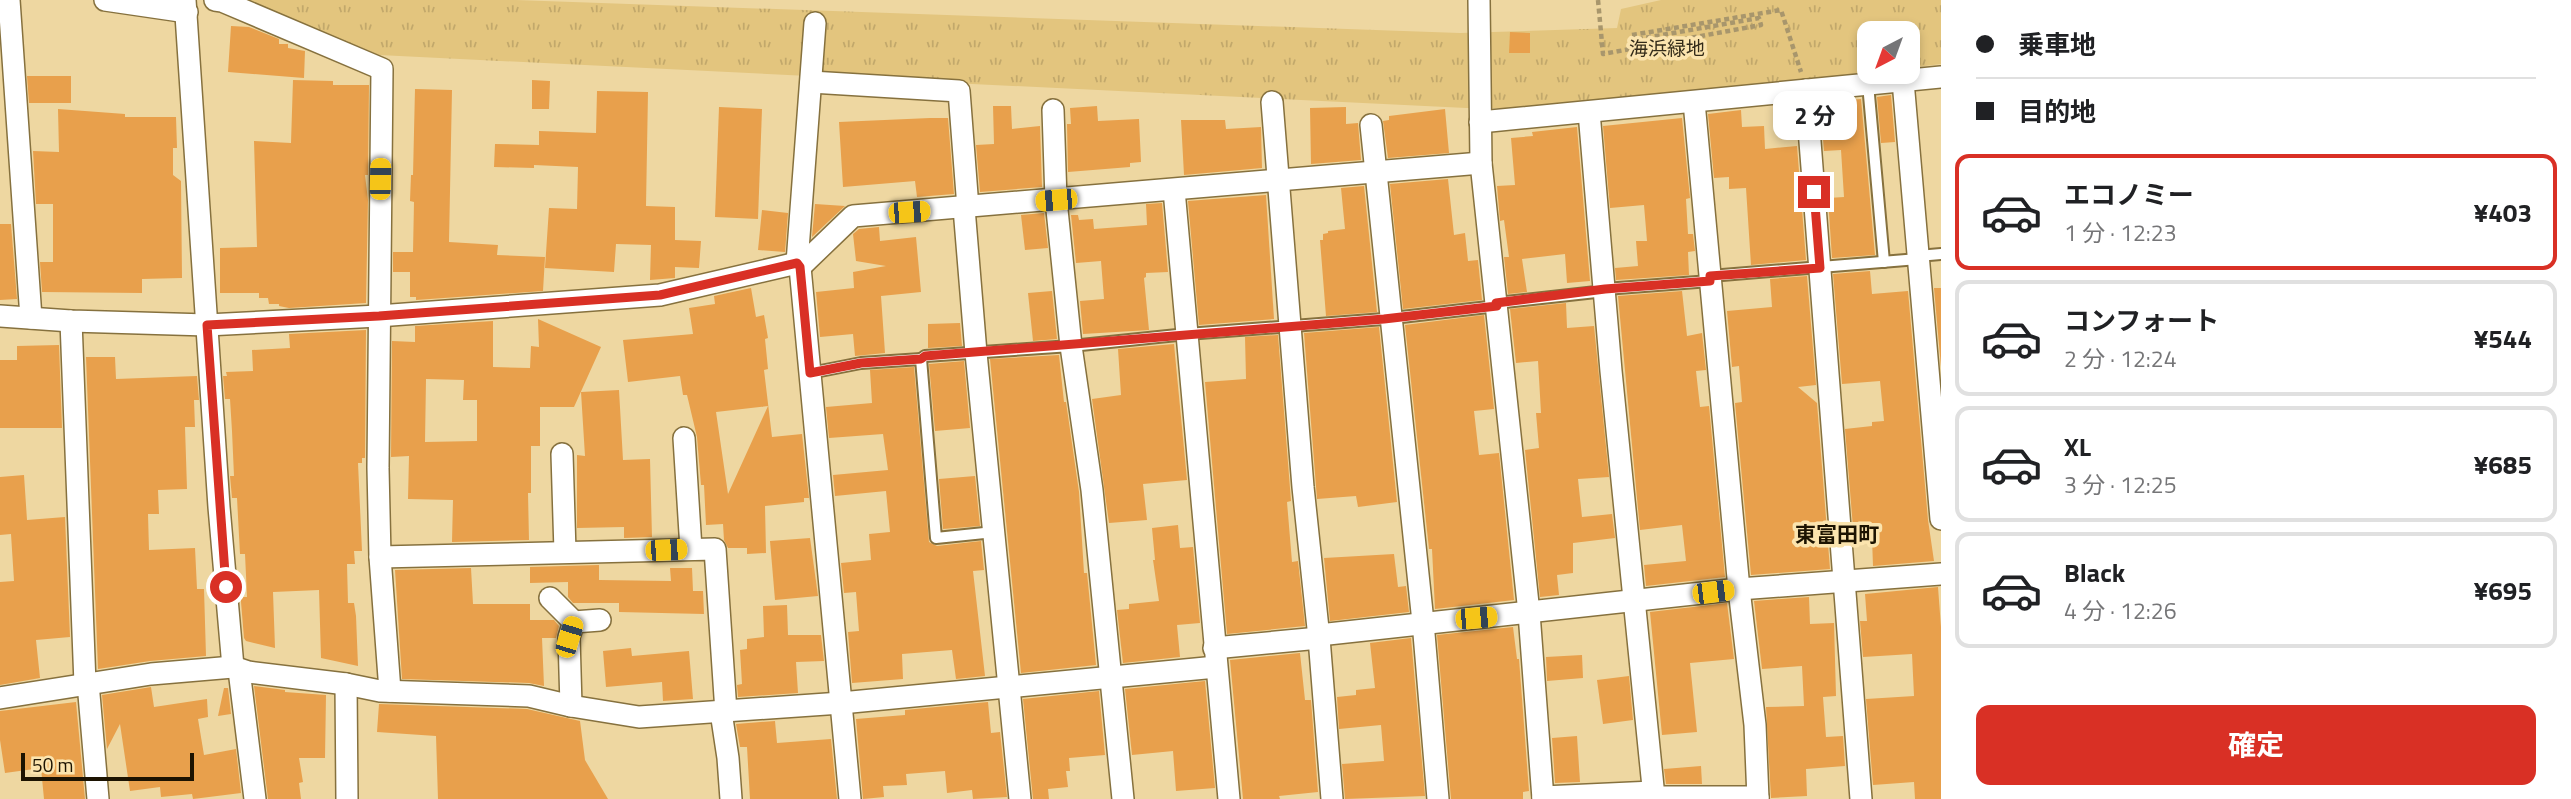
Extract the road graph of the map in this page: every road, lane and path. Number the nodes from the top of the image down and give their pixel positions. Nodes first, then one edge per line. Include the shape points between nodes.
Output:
1 (9, 0) edge
2 (105, 0) edge
3 (215, 0) edge
4 (1479, 0) edge
5 (1598, 0) edge
6 (186, 6) edge
7 (815, 23) dead end
8 (1941, 77) edge
9 (1920, 79) edge
10 (811, 82) junction
11 (1877, 84) edge
12 (1903, 84) edge
13 (1868, 85) junction
14 (1806, 90) junction
15 (1694, 102) junction
16 (1272, 103) dead end
17 (1053, 110) dead end
18 (1589, 112) junction
19 (1480, 122) junction
20 (1371, 125) dead end
21 (1481, 163) junction
22 (1376, 172) junction
23 (1279, 181) junction
24 (1174, 190) junction
25 (1056, 200) junction
26 (966, 208) junction
27 (1941, 254) edge
28 (1918, 258) junction
29 (1884, 262) junction
30 (799, 265) junction
31 (1820, 268) junction
32 (1710, 279) junction
33 (1605, 290) junction
34 (1496, 304) junction
35 (0, 316) edge
36 (379, 316) junction
37 (31, 317) junction
38 (1391, 318) junction
39 (71, 321) junction
40 (207, 325) junction
41 (1290, 327) junction
42 (1187, 334) junction
43 (1071, 346) junction
44 (976, 353) junction
45 (921, 359) junction
46 (810, 373) junction
47 (684, 438) dead end
48 (562, 454) dead end
49 (1941, 519) edge
50 (994, 532) junction
51 (691, 549) junction
52 (565, 552) junction
53 (380, 557) junction
54 (1941, 574) edge
55 (1844, 583) junction
56 (1739, 589) junction
57 (550, 598) dead end
58 (1636, 601) junction
59 (1529, 613) junction
60 (600, 620) dead end
61 (574, 622) junction
62 (1423, 622) junction
63 (1319, 636) junction
64 (1215, 657) junction
65 (236, 668) junction
66 (1111, 676) junction
67 (87, 684) junction
68 (345, 684) junction
69 (1010, 687) junction
70 (390, 691) junction
71 (0, 698) edge
72 (841, 702) junction
73 (571, 706) junction
74 (723, 712) junction
75 (1660, 796) edge
76 (1543, 798) edge
77 (1758, 798) edge
78 (98, 799) edge
79 (255, 799) edge
80 (347, 799) edge
81 (731, 799) edge
82 (850, 799) edge
83 (1020, 799) edge
84 (1123, 799) edge
85 (1229, 799) edge
86 (1332, 799) edge
87 (1438, 799) edge
88 (1861, 799) edge

1 - 37 street
2 - 6 street
3 - 36 street via 382,69
4 - 19 street
5 - 14 path via 1603,54 1761,25 1759,18 1633,40 1632,35 1781,10
6 - 40 street
7 - 10 street
8 - 9 street
10 - 26 street via 959,91
10 - 30 street
11 - 13 street
12 - 28 street
13 - 14 street
13 - 29 lane
14 - 15 street
14 - 31 street
15 - 18 street
15 - 32 street
16 - 23 street
17 - 25 street
18 - 19 street
18 - 33 street
19 - 21 street
20 - 22 street
21 - 22 street
21 - 34 street
22 - 23 street
22 - 38 street
23 - 24 street
23 - 41 street
24 - 25 street
24 - 42 street
25 - 26 street
25 - 43 street
26 - 30 street via 853,216
26 - 44 street
27 - 28 lane
28 - 29 lane
28 - 49 street
29 - 31 lane
30 - 36 street via 660,295
30 - 46 street
31 - 32 lane
31 - 55 street
32 - 33 lane
32 - 56 street
33 - 34 lane
33 - 58 street
34 - 38 lane
34 - 59 street
35 - 37 street
36 - 40 street
36 - 53 street
37 - 39 street
38 - 41 lane
38 - 62 street
39 - 40 street
39 - 67 street
40 - 65 street
41 - 42 lane
41 - 63 street
42 - 43 lane
42 - 64 street
43 - 44 lane
43 - 66 street
44 - 45 lane
44 - 50 street
45 - 46 lane via 861,363
45 - 50 lane via 936,538
46 - 72 street
47 - 51 street
48 - 52 street
50 - 69 street
51 - 52 street
51 - 74 street via 715,549
52 - 53 street
53 - 70 street
54 - 55 street
55 - 56 street
55 - 88 street
56 - 58 street
56 - 77 street via 1755,726
57 - 61 street
58 - 59 street
58 - 75 street
59 - 62 street
59 - 76 street
60 - 61 street
61 - 73 street via 569,637
62 - 63 street
62 - 87 street
63 - 64 street
63 - 86 street
64 - 66 street
64 - 85 street
65 - 67 street
65 - 68 street
65 - 79 street
66 - 69 street
66 - 84 street
67 - 71 street
67 - 78 street
68 - 70 street
68 - 80 street
69 - 72 street
69 - 83 street
70 - 73 street via 529,696
72 - 74 street
72 - 82 street
73 - 74 street via 639,717
74 - 81 street
75 - 76 street
75 - 77 street

